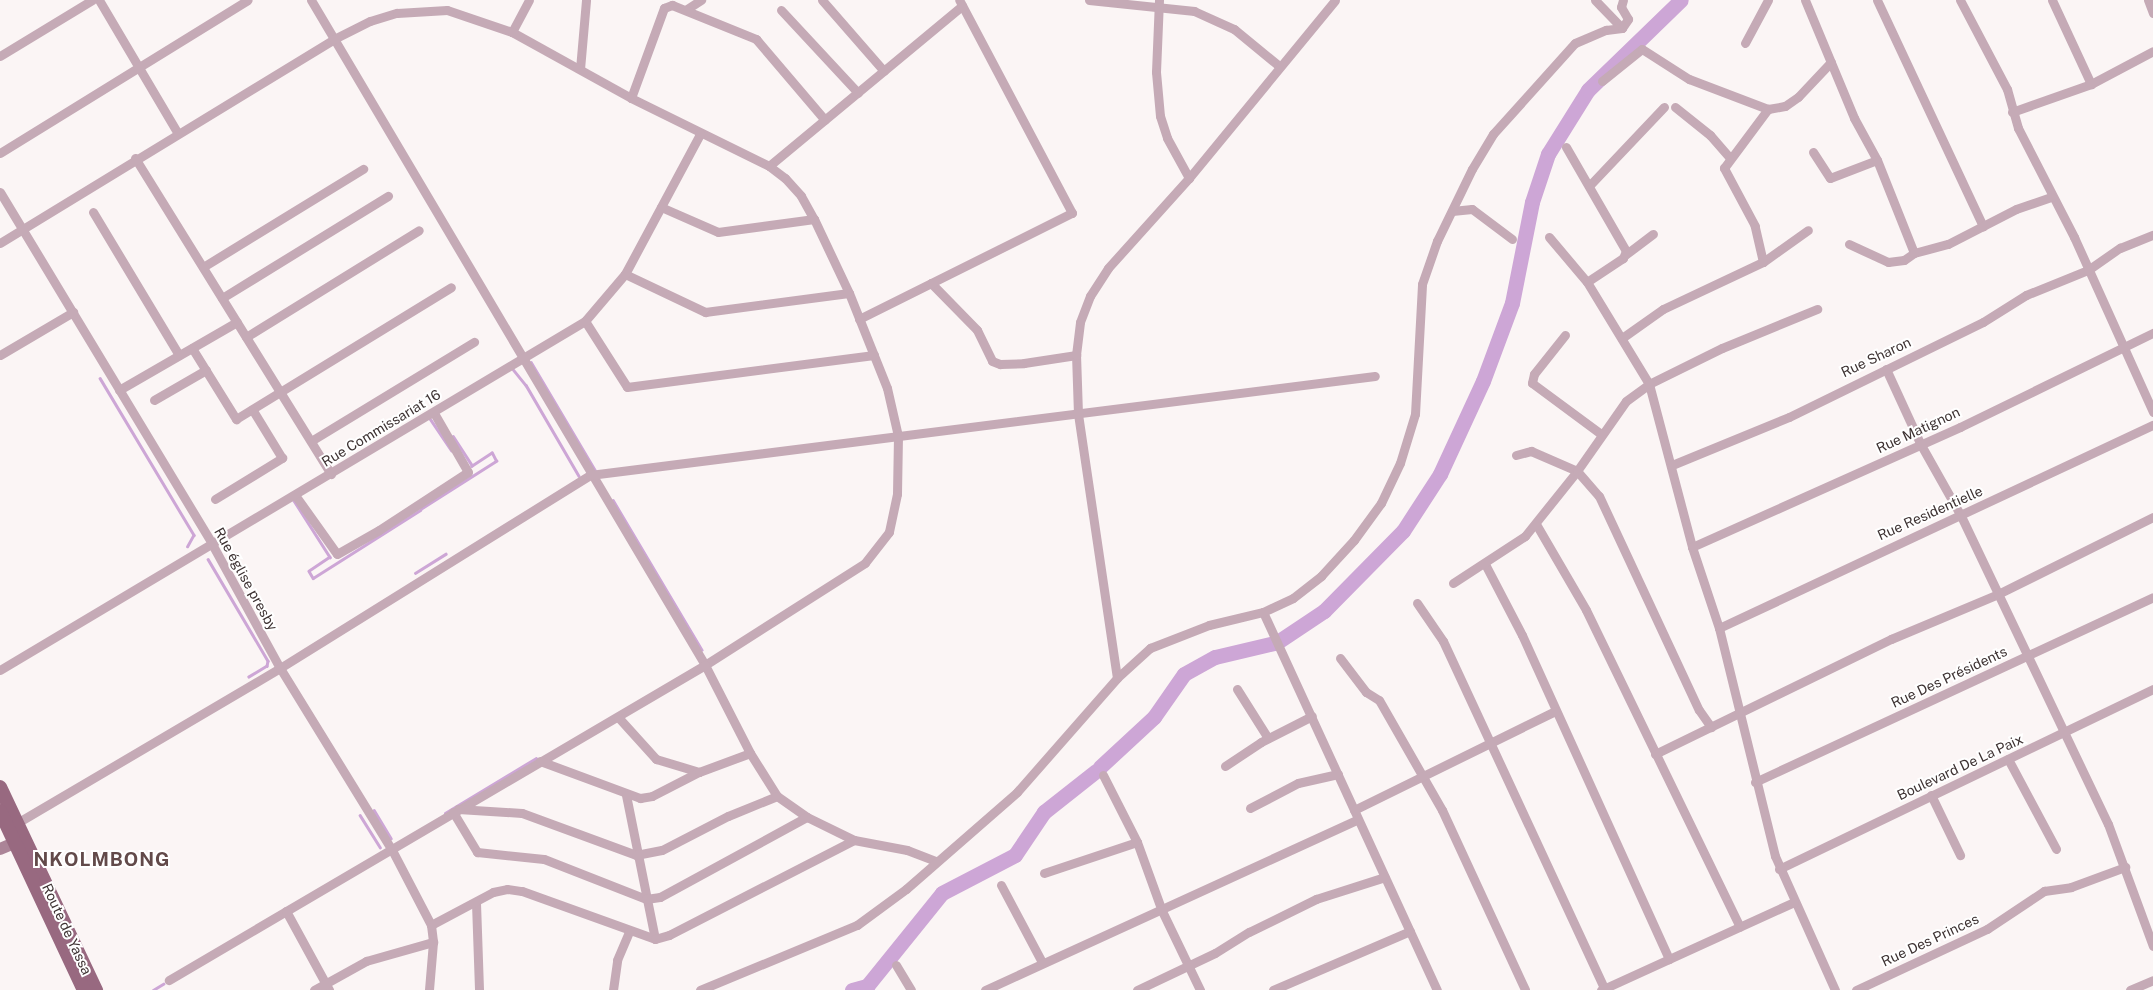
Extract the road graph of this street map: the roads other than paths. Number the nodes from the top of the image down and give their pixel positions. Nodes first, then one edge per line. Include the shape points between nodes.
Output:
1 (92, 0) edge
2 (99, 0) edge
3 (248, 0) edge
4 (311, 0) edge
5 (529, 0) edge
6 (586, 0) edge
7 (701, 0) edge
8 (822, 0) edge
9 (1089, 0) edge
10 (1335, 0) edge
11 (1594, 0) edge
12 (1623, 0) edge
13 (1768, 0) edge
14 (1805, 0) edge
15 (1877, 0) edge
16 (1960, 0) edge
17 (2052, 0) edge
18 (2148, 0) edge
19 (1159, 2) edge
20 (961, 3) edge
21 (688, 9) junction
22 (781, 10) dead end
23 (2153, 13) edge
24 (1622, 28) junction
25 (512, 32) junction
26 (334, 39) junction
27 (1745, 43) dead end
28 (2153, 52) edge
29 (0, 56) edge
30 (1831, 62) junction
31 (1279, 66) junction
32 (138, 68) junction
33 (580, 69) junction
34 (884, 71) junction
35 (1602, 81) dead end
36 (2091, 84) junction
37 (858, 93) junction
38 (631, 98) junction
39 (1664, 106) dead end
40 (1675, 107) dead end
41 (1768, 110) junction
42 (2012, 112) junction
43 (826, 120) junction
44 (177, 132) junction
45 (700, 134) junction
46 (1566, 147) dead end
47 (1813, 152) dead end
48 (0, 153) edge
49 (135, 158) junction
50 (1730, 158) junction
51 (1877, 160) junction
52 (769, 166) junction
53 (363, 169) dead end
54 (1189, 178) junction
55 (1589, 186) junction
56 (0, 192) edge
57 (388, 196) dead end
58 (2051, 197) junction
59 (661, 208) junction
60 (1452, 211) junction
61 (92, 212) dead end
62 (814, 219) junction
63 (1983, 226) junction
64 (22, 229) junction
65 (419, 230) dead end
66 (1808, 230) dead end
67 (1653, 234) dead end
68 (2153, 235) edge
69 (1549, 237) dead end
70 (1512, 240) dead end
71 (0, 243) edge
72 (1849, 244) dead end
73 (1914, 254) junction
74 (1625, 255) junction
75 (1763, 262) junction
76 (203, 267) junction
77 (2088, 270) junction
78 (625, 274) junction
79 (1588, 282) junction
80 (931, 283) junction
81 (451, 287) dead end
82 (849, 293) junction
83 (222, 298) junction
84 (1817, 309) dead end
85 (72, 312) junction
86 (859, 319) junction
87 (585, 321) junction
88 (237, 322) junction
89 (2153, 333) edge
90 (1565, 335) dead end
91 (246, 336) junction
92 (1622, 338) junction
93 (474, 342) dead end
94 (2124, 346) junction
95 (192, 348) junction
96 (0, 355) edge
97 (179, 355) junction
98 (874, 355) junction
99 (1076, 355) junction
100 (523, 360) junction
101 (1886, 369) junction
102 (206, 370) junction
103 (1375, 376) dead end
104 (1649, 384) junction
105 (119, 390) junction
106 (280, 392) junction
107 (154, 400) dead end
108 (252, 409) junction
109 (2153, 412) edge
110 (434, 413) junction
111 (1078, 414) junction
112 (2153, 425) edge
113 (1600, 434) junction
114 (898, 436) junction
115 (311, 441) junction
116 (1921, 445) junction
117 (1516, 455) dead end
118 (1672, 465) junction
119 (1577, 471) junction
120 (331, 474) junction
121 (590, 475) junction
122 (295, 495) junction
123 (215, 499) dead end
124 (1961, 516) junction
125 (2153, 518) edge
126 (1536, 524) junction
127 (212, 544) junction
128 (1692, 547) junction
129 (1485, 564) junction
130 (1453, 583) dead end
131 (1998, 594) junction
132 (2153, 597) edge
133 (1417, 603) dead end
134 (1263, 612) junction
135 (1719, 628) junction
136 (2026, 657) junction
137 (1340, 658) dead end
138 (705, 665) junction
139 (280, 668) junction
140 (0, 670) edge
141 (1117, 678) junction
142 (1237, 689) dead end
143 (2153, 689) edge
144 (1554, 711) junction
145 (1738, 714) junction
146 (1312, 716) junction
147 (618, 717) junction
148 (1711, 727) junction
149 (2064, 732) junction
150 (1268, 738) junction
151 (1490, 742) junction
152 (750, 753) junction
153 (1655, 754) junction
154 (2008, 760) junction
155 (540, 761) junction
156 (1225, 766) dead end
157 (699, 772) junction
158 (1338, 774) junction
159 (1103, 775) dead end
160 (1423, 777) junction
161 (1755, 782) junction
162 (0, 787) edge
163 (626, 795) junction
164 (1932, 795) junction
165 (776, 796) junction
166 (1250, 808) dead end
167 (1354, 810) junction
168 (0, 811) edge
169 (455, 811) junction
170 (807, 817) junction
171 (1358, 819) junction
172 (8, 827) edge
173 (854, 840) junction
174 (20, 841) junction
175 (1137, 842) junction
176 (0, 849) edge
177 (2056, 849) dead end
178 (392, 850) junction
179 (636, 855) junction
180 (1960, 855) dead end
181 (936, 860) junction
182 (2125, 867) junction
183 (1780, 870) junction
184 (1044, 873) dead end
185 (1385, 877) junction
186 (1001, 885) dead end
187 (646, 899) junction
188 (1794, 902) junction
189 (476, 903) junction
190 (286, 910) junction
191 (1162, 911) junction
192 (431, 925) junction
193 (1740, 927) junction
194 (1410, 931) junction
195 (629, 932) junction
196 (655, 939) junction
197 (433, 942) junction
198 (2153, 946) edge
199 (1669, 959) junction
200 (1042, 962) junction
201 (896, 965) dead end
202 (1189, 966) junction
203 (169, 980) dead end
204 (2153, 980) edge
205 (327, 987) edge
206 (1602, 989) edge
207 (84, 990) edge
208 (96, 990) edge
209 (314, 990) edge
210 (429, 990) edge
211 (479, 990) edge
212 (613, 990) edge
213 (700, 990) edge
214 (911, 990) edge
215 (985, 990) edge
216 (1137, 990) edge
217 (1200, 990) edge
218 (1273, 990) edge
219 (1437, 990) edge
220 (1524, 990) edge
221 (1834, 990) edge
222 (1856, 990) edge
223 (2130, 990) edge

1 - 29 street
2 - 32 street
3 - 32 street
4 - 26 street
5 - 25 street
6 - 33 street
7 - 21 street
8 - 34 street
9 - 19 street
10 - 31 street
11 - 24 street
12 - 24 street via 1620,7 1628,18
13 - 27 street
14 - 30 street
15 - 63 street
16 - 42 street via 2007,89
17 - 36 street
18 - 23 street
19 - 31 street via 1217,20
19 - 54 street via 1156,72 1160,116 1167,138
20 - 34 street
20 - 80 street via 1072,213
21 - 38 street via 672,4 664,8
21 - 43 street via 756,39
22 - 37 street
24 - 60 street via 1575,42 1493,134
25 - 26 street via 447,10 422,9 370,21
25 - 33 street
26 - 44 street
26 - 100 street
28 - 36 street
30 - 41 street via 1798,97 1785,106
30 - 51 street
31 - 54 street
32 - 44 street
32 - 48 street
33 - 38 street
34 - 37 street
35 - 41 street via 1642,49 1689,79
36 - 42 street
37 - 43 street
38 - 45 street
39 - 55 street
40 - 50 street via 1710,135
41 - 50 street via 1742,148
42 - 58 street
43 - 52 street
44 - 49 street
45 - 52 street
45 - 59 street, Rue Commissariat 16
46 - 55 street
47 - 51 street via 1830,178
49 - 64 street
49 - 76 street
50 - 75 street via 1724,168 1755,226
51 - 73 street
52 - 62 street via 801,196
53 - 76 street
54 - 99 street via 1108,268 1090,296 1080,322
55 - 74 street
56 - 64 street, Rue église presby
57 - 83 street
58 - 63 street
58 - 77 street
59 - 62 street via 718,232
59 - 78 street, Rue Commissariat 16
60 - 70 street via 1472,210
60 - 134 street via 1422,284 1415,414 1396,471 1381,502 1354,540 1321,576 1293,598
61 - 97 street
62 - 82 street
63 - 73 street via 1948,244
64 - 71 street
64 - 85 street, Rue église presby
65 - 91 street
66 - 75 street
67 - 74 street
68 - 77 street, Rue Sharon via 2120,248
69 - 79 street
72 - 73 street via 1888,262 1904,260
74 - 79 street
75 - 92 street via 1663,309
76 - 83 street
77 - 94 street
77 - 101 street, Rue Sharon via 2026,295 1983,322
78 - 82 street via 704,312
78 - 87 street, Rue Commissariat 16
79 - 92 street
80 - 86 street
80 - 99 street via 977,330 992,361 1000,364
81 - 106 street
82 - 86 street
83 - 88 street
84 - 104 street via 1722,348
85 - 96 street
85 - 105 street, Rue église presby
86 - 98 street
87 - 98 street via 627,387
87 - 100 street, Rue Commissariat 16
88 - 91 street
88 - 95 street
89 - 94 street, Rue Matignon
90 - 113 street via 1534,374 1532,383
91 - 106 street
92 - 104 street
93 - 115 street
94 - 109 street
94 - 116 street, Rue Matignon
95 - 97 street
95 - 102 street
97 - 105 street
98 - 114 street via 887,388
99 - 111 street
100 - 110 street, Rue Commissariat 16
100 - 121 street
101 - 116 street
101 - 118 street, Rue Sharon via 1789,417
102 - 107 street
102 - 108 street via 236,419
103 - 111 street
104 - 113 street via 1626,401
104 - 118 street
105 - 127 street, Rue église presby
106 - 108 street
106 - 115 street
108 - 123 street via 282,458
110 - 120 street, Rue Commissariat 16
110 - 122 street via 468,472 355,545 339,554 334,553
111 - 114 street
111 - 141 street
112 - 124 street, Rue Residentielle via 2068,462
113 - 119 street
114 - 121 street
114 - 138 street via 897,494 889,532 879,548 865,563
115 - 120 street
116 - 124 street
116 - 128 street, Rue Matignon
117 - 119 street via 1531,451
118 - 128 street
119 - 126 street
119 - 148 street via 1599,496 1699,710
120 - 122 street, Rue Commissariat 16
121 - 138 street
121 - 139 street
122 - 127 street, Rue Commissariat 16
124 - 131 street
124 - 135 street, Rue Residentielle via 1847,566
125 - 131 street
126 - 129 street via 1526,536
126 - 153 street via 1586,610
127 - 139 street, Rue église presby
127 - 140 street, Rue Commissariat 16
128 - 135 street
129 - 130 street
129 - 144 street via 1522,635
131 - 136 street
131 - 145 street via 1891,638
132 - 136 street, Rue Des Présidents
133 - 151 street via 1443,640
134 - 141 street via 1209,624 1169,639 1150,648
134 - 146 street
135 - 145 street
136 - 149 street
136 - 161 street, Rue Des Présidents
137 - 160 street via 1366,692 1379,700
138 - 147 street
138 - 152 street
139 - 172 street
139 - 178 street, Rue église presby
141 - 181 street via 1017,792
142 - 150 street
143 - 149 street, Boulevard De La Paix
144 - 151 street
144 - 199 street
145 - 148 street
145 - 161 street
146 - 150 street
146 - 158 street
147 - 155 street
147 - 157 street via 656,759
148 - 153 street
149 - 154 street, Boulevard De La Paix
149 - 182 street
150 - 156 street
151 - 160 street
151 - 206 street
152 - 157 street
152 - 165 street
153 - 193 street
154 - 164 street, Boulevard De La Paix
154 - 177 street
155 - 163 street
155 - 169 street
157 - 163 street via 652,796
158 - 166 street via 1298,783
158 - 167 street
159 - 175 street
160 - 167 street
160 - 220 street via 1442,810
161 - 183 street
162 - 172 main road, Route de Yassa
163 - 179 street
164 - 180 street
164 - 183 street, Boulevard De La Paix
165 - 170 street
165 - 179 street via 662,850
167 - 171 street
168 - 172 main road, Route de Yassa
169 - 178 street
169 - 179 street via 522,813
169 - 187 street via 477,852 544,859
170 - 173 street
170 - 187 street via 660,897
171 - 185 street
171 - 191 street
172 - 174 main road, Route de Yassa
173 - 181 street via 907,850
173 - 196 street via 669,935
174 - 176 main road
174 - 207 main road, Route de Yassa
174 - 208 main road, Route de Yassa
175 - 184 street
175 - 191 street
178 - 190 street
178 - 192 street, Rue église presby
179 - 187 street
181 - 213 street via 906,890 857,925
182 - 198 street
182 - 222 street, Rue Des Princes via 2071,887 2044,891 1987,929
183 - 188 street
185 - 194 street
185 - 202 street via 1316,899
186 - 200 street
187 - 196 street
188 - 193 street
188 - 221 street
189 - 192 street
189 - 195 street via 493,892 507,889 522,891
189 - 211 street
190 - 203 street
190 - 205 street
191 - 200 street
191 - 202 street
192 - 197 street, Rue église presby
193 - 199 street
194 - 218 street
194 - 219 street
195 - 196 street
195 - 212 street via 618,960
197 - 205 street via 375,958
197 - 210 street, Rue église presby
199 - 206 street
200 - 215 street
201 - 214 street
202 - 216 street
202 - 217 street
204 - 223 street
205 - 209 street

